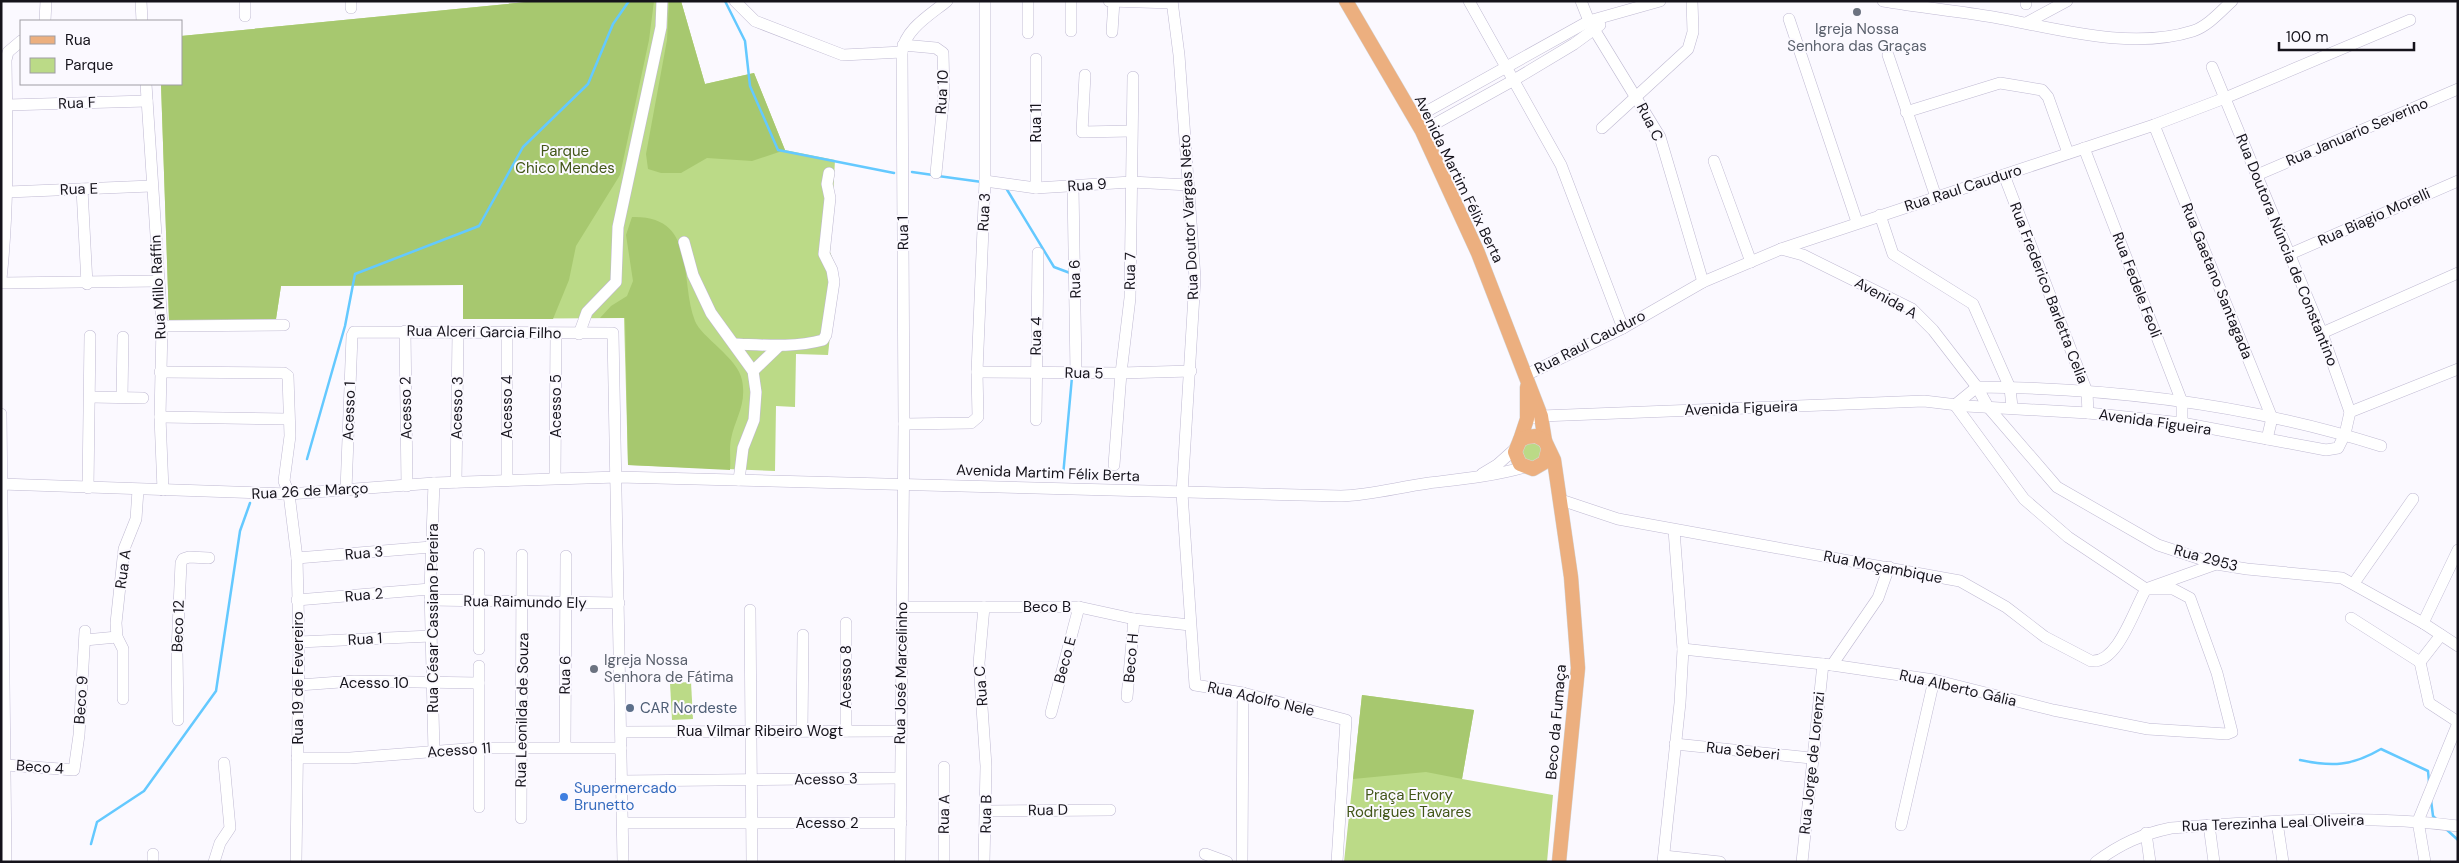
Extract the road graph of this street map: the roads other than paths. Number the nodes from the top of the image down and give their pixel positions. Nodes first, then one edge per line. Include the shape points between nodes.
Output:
1 (46, 1) edge
2 (141, 1) edge
3 (245, 1) edge
4 (662, 1) edge
5 (735, 1) edge
6 (947, 1) edge
7 (984, 1) edge
8 (1028, 1) edge
9 (1071, 1) edge
10 (1109, 1) edge
11 (1114, 1) edge
12 (1346, 1) edge
13 (1469, 1) edge
14 (1581, 1) edge
15 (1660, 1) edge
16 (1692, 1) edge
17 (2067, 1) edge
18 (2232, 1) edge
19 (1172, 2) edge
20 (1888, 2) edge
21 (1630, 5) edge
22 (245, 16) dead end
23 (1789, 19) dead end
24 (45, 20) edge
25 (142, 20) edge
26 (2410, 20) dead end
27 (2026, 23) junction
28 (1592, 26) junction
29 (1071, 32) dead end
30 (1112, 32) dead end
31 (1028, 33) dead end
32 (20, 42) edge
33 (903, 48) junction
34 (1888, 55) dead end
35 (1036, 59) dead end
36 (2212, 67) dead end
37 (1507, 68) junction
38 (1084, 75) dead end
39 (1133, 77) dead end
40 (1514, 80) junction
41 (146, 85) edge
42 (2458, 89) edge
43 (1637, 97) junction
44 (2225, 98) junction
45 (147, 101) junction
46 (6, 105) junction
47 (1906, 112) junction
48 (1414, 118) junction
49 (2154, 125) junction
50 (1602, 128) dead end
51 (1131, 131) junction
52 (1422, 131) junction
53 (2084, 148) junction
54 (2068, 153) junction
55 (1714, 161) dead end
56 (936, 173) dead end
57 (829, 174) dead end
58 (2004, 175) junction
59 (2257, 175) junction
60 (985, 181) junction
61 (2458, 181) edge
62 (1131, 182) junction
63 (1189, 185) junction
64 (151, 186) junction
65 (1073, 186) junction
66 (1036, 188) junction
67 (82, 189) junction
68 (8, 192) junction
69 (1936, 197) junction
70 (1880, 216) junction
71 (1857, 222) junction
72 (684, 242) dead end
73 (1798, 244) junction
74 (1781, 250) junction
75 (1038, 253) dead end
76 (2290, 254) junction
77 (1803, 255) junction
78 (1751, 262) junction
79 (2458, 273) edge
80 (1, 279) edge
81 (158, 282) junction
82 (1703, 282) junction
83 (1, 284) edge
84 (88, 284) junction
85 (284, 324) dead end
86 (162, 326) junction
87 (1623, 328) junction
88 (405, 331) junction
89 (354, 332) joint
90 (2322, 332) junction
91 (458, 333) junction
92 (508, 334) junction
93 (556, 334) junction
94 (579, 334) junction
95 (90, 336) dead end
96 (123, 336) dead end
97 (734, 344) junction
98 (779, 346) junction
99 (2458, 369) edge
100 (753, 371) junction
101 (1191, 371) junction
102 (160, 372) junction
103 (977, 372) junction
104 (1035, 372) junction
105 (1076, 373) junction
106 (1121, 373) junction
107 (1527, 377) junction
108 (1977, 387) junction
109 (2010, 388) junction
110 (2087, 392) junction
111 (90, 397) junction
112 (122, 397) junction
113 (143, 398) dead end
114 (2182, 402) junction
115 (1955, 405) junction
116 (1988, 407) junction
117 (2012, 408) junction
118 (2350, 412) junction
119 (2088, 413) junction
120 (1, 414) edge
121 (160, 416) junction
122 (1534, 418) junction
123 (2272, 418) junction
124 (288, 419) junction
125 (1036, 420) dead end
126 (2182, 423) junction
127 (904, 424) junction
128 (2345, 434) junction
129 (2267, 439) junction
130 (1518, 444) junction
131 (1546, 446) junction
132 (2381, 446) dead end
133 (1114, 465) dead end
134 (1531, 468) junction
135 (618, 477) junction
136 (555, 478) junction
137 (1475, 479) junction
138 (507, 480) junction
139 (740, 480) junction
140 (456, 482) junction
141 (434, 483) junction
142 (2, 484) edge
143 (903, 484) junction
144 (407, 486) junction
145 (88, 488) junction
146 (138, 490) junction
147 (163, 490) junction
148 (346, 490) junction
149 (1182, 493) junction
150 (289, 494) junction
151 (1561, 498) junction
152 (2414, 499) dead end
153 (1674, 530) junction
154 (431, 547) junction
155 (2458, 550) edge
156 (479, 554) dead end
157 (522, 555) dead end
158 (566, 556) dead end
159 (209, 558) dead end
160 (297, 558) junction
161 (2216, 564) junction
162 (1889, 567) junction
163 (2354, 583) junction
164 (2146, 588) junction
165 (430, 595) junction
166 (298, 600) junction
167 (479, 601) junction
168 (523, 602) junction
169 (566, 602) junction
170 (619, 603) junction
171 (902, 606) junction
172 (984, 606) junction
173 (1079, 607) junction
174 (750, 610) dead end
175 (2351, 618) dead end
176 (1134, 619) junction
177 (846, 623) dead end
178 (2423, 623) junction
179 (1190, 624) junction
180 (2441, 634) junction
181 (804, 635) dead end
182 (431, 636) junction
183 (118, 637) junction
184 (299, 642) junction
185 (2457, 644) edge
186 (479, 649) dead end
187 (1683, 649) junction
188 (2417, 660) junction
189 (1828, 665) junction
190 (479, 666) dead end
191 (1934, 680) junction
192 (433, 683) junction
193 (479, 683) junction
194 (299, 685) junction
195 (1243, 693) junction
196 (1127, 697) dead end
197 (123, 699) dead end
198 (3, 712) edge
199 (1051, 713) dead end
200 (178, 720) dead end
201 (2458, 722) edge
202 (753, 731) junction
203 (802, 731) junction
204 (846, 731) junction
205 (621, 732) junction
206 (900, 732) junction
207 (1675, 744) junction
208 (521, 747) junction
209 (479, 748) junction
210 (565, 748) junction
211 (621, 748) junction
212 (434, 752) junction
213 (297, 758) junction
214 (1811, 758) junction
215 (224, 763) dead end
216 (6, 765) junction
217 (986, 766) joint
218 (944, 767) dead end
219 (74, 770) joint
220 (900, 778) junction
221 (752, 780) junction
222 (622, 781) junction
223 (479, 807) dead end
224 (1110, 810) dead end
225 (986, 811) junction
226 (521, 818) dead end
227 (2418, 821) junction
228 (752, 822) junction
229 (2277, 822) junction
230 (623, 823) junction
231 (901, 823) junction
232 (2208, 825) junction
233 (1901, 826) dead end
234 (2458, 826) edge
235 (2146, 833) junction
236 (1205, 854) dead end
237 (1663, 859) edge
238 (6, 862) edge
239 (214, 862) edge
240 (296, 862) edge
241 (623, 862) edge
242 (752, 862) edge
243 (900, 862) edge
244 (944, 862) edge
245 (984, 862) edge
246 (1228, 862) edge
247 (1242, 862) edge
248 (1337, 862) edge
249 (1559, 862) edge
250 (1720, 862) edge
251 (1802, 862) edge
252 (2096, 862) edge
253 (2150, 862) edge
254 (2214, 862) edge
255 (2283, 862) edge
256 (2425, 862) edge

1 - 24 street
2 - 25 street
3 - 22 street
4 - 94 street via 661,26 618,227 616,282 587,312
5 - 33 street via 755,20 843,55
6 - 33 street via 911,31
7 - 60 street, Rua 3
8 - 31 street
9 - 29 street
10 - 11 street
11 - 19 street
11 - 30 street
12 - 48 main road, Avenida Martim Félix Berta
13 - 37 street
14 - 28 street, Rua C
15 - 21 street
16 - 43 street via 1693,32 1688,49
17 - 27 street
18 - 27 street via 2215,18 2195,30 2172,36 2148,38 2085,34
19 - 63 street, Rua Doutor Vargas Neto
20 - 27 street
21 - 28 street
23 - 71 street
26 - 44 street, Rua Raul Cauduro
28 - 37 street
28 - 40 street
28 - 43 street, Rua C
32 - 46 street via 8,52
33 - 56 street, Rua 10 via 936,48 943,53 944,93
33 - 127 street, Rua 1
34 - 47 street
35 - 66 street, Rua 11
36 - 44 street, Rua Doutora Núncia de Constantino
37 - 40 street
37 - 48 street
38 - 51 street via 1082,132
39 - 51 street, Rua 7
40 - 52 street
40 - 87 street via 1562,165
41 - 45 street, Rua Millo Raffin
42 - 59 street, Rua Januario Severino
43 - 50 street
43 - 82 street, Rua C via 1660,137
44 - 49 street, Rua Raul Cauduro
44 - 59 street, Rua Doutora Núncia de Constantino
45 - 46 street, Rua F
45 - 64 street, Rua Millo Raffin
46 - 68 street
47 - 54 street via 2000,83 2042,90 2048,97
47 - 69 street
48 - 52 main road, Avenida Martim Félix Berta
49 - 53 street, Rua Raul Cauduro
49 - 123 street, Rua Gaetano Santagada
51 - 62 street, Rua 7
52 - 107 main road, Avenida Martim Félix Berta via 1478,253
53 - 54 street, Rua Raul Cauduro
53 - 114 street, Rua Fedele Feoli
54 - 58 street, Rua Raul Cauduro
55 - 78 street
57 - 98 street via 824,254 834,282 826,335 816,342
58 - 69 street, Rua Raul Cauduro
58 - 110 street, Rua Frederico Barletta Celia
59 - 76 street, Rua Doutora Núncia de Constantino
60 - 66 street, Rua 9
60 - 103 street, Rua 3
61 - 76 street, Rua Biagio Morelli
62 - 63 street, Rua 9
62 - 65 street, Rua 9
62 - 106 street, Rua 7 via 1130,298
63 - 101 street, Rua Doutor Vargas Neto via 1195,278
64 - 67 street, Rua E
64 - 81 street, Rua Millo Raffin
65 - 66 street, Rua 9
65 - 105 street, Rua 6
67 - 68 street, Rua E
67 - 84 street
68 - 80 street
69 - 70 street, Rua Raul Cauduro
70 - 71 street, Rua Raul Cauduro
70 - 109 street via 1893,254 1973,304
71 - 73 street, Rua Raul Cauduro
72 - 97 street via 693,275 711,313
73 - 74 street, Rua Raul Cauduro
73 - 77 street
74 - 77 street, Avenida A
74 - 78 street, Rua Raul Cauduro
75 - 104 street, Rua 4
76 - 90 street, Rua Doutora Núncia de Constantino
77 - 108 street, Avenida A via 1912,309 1934,330
78 - 82 street, Rua Raul Cauduro
79 - 90 street
81 - 84 street
81 - 86 street, Rua Millo Raffin
82 - 87 street, Rua Raul Cauduro
83 - 84 street
85 - 86 street
86 - 102 street, Rua Millo Raffin
87 - 107 street, Rua Raul Cauduro
88 - 89 street, Rua Alceri Garcia Filho
88 - 91 street, Rua Alceri Garcia Filho
88 - 144 street, Acesso 2
89 - 148 street, Acesso 1
90 - 118 street, Rua Doutora Núncia de Constantino
91 - 92 street, Rua Alceri Garcia Filho
91 - 140 street, Acesso 3
92 - 93 street, Rua Alceri Garcia Filho
92 - 138 street, Acesso 4
93 - 94 street, Rua Alceri Garcia Filho
93 - 136 street, Acesso 5
94 - 135 street, Rua Alceri Garcia Filho via 614,333
95 - 111 street
96 - 112 street
97 - 98 street
97 - 100 street
98 - 100 street
99 - 118 street
100 - 139 street via 756,392 754,420 743,448
101 - 106 street, Rua 5
101 - 149 street, Rua Doutor Vargas Neto
102 - 121 street, Rua Millo Raffin
102 - 124 street, Rua 19 de Fevereiro via 284,373 289,378
103 - 104 street, Rua 5
103 - 127 street, Rua 3 via 978,417 975,422
104 - 105 street, Rua 5
104 - 125 street, Rua 4
105 - 106 street, Rua 5
106 - 133 street, Rua 7
107 - 122 main road, Avenida Martim Félix Berta
108 - 109 street, Avenida Figueira
108 - 115 street
108 - 116 street, Avenida A
109 - 110 street, Avenida Figueira
109 - 117 street
110 - 114 street, Avenida Figueira
110 - 119 street, Rua Frederico Barletta Celia
111 - 112 street
111 - 145 street
112 - 113 street
114 - 123 street, Avenida Figueira
114 - 126 street, Rua Fedele Feoli
115 - 116 street, Avenida Figueira
115 - 122 street, Avenida Figueira via 1924,401
115 - 164 street via 2024,499 2068,537
116 - 117 street, Avenida Figueira
116 - 161 street, Rua 2953 via 2057,487 2158,545
117 - 119 street, Avenida Figueira
118 - 128 street
119 - 126 street, Avenida Figueira
120 - 142 street
121 - 124 street
121 - 147 street, Rua Millo Raffin
122 - 130 main road, Avenida Martim Félix Berta
122 - 131 main road, Avenida Martim Félix Berta
123 - 128 street, Avenida Figueira
123 - 129 street
124 - 150 street, Rua 19 de Fevereiro via 290,436 284,481
126 - 129 street, Avenida Figueira
127 - 143 street, Rua 1
128 - 129 street, Avenida Figueira via 2338,448 2326,450
128 - 132 street, Avenida Figueira
130 - 131 main road via 1531,436
130 - 134 main road via 1517,460
130 - 137 street, Avenida Martim Félix Berta via 1497,465
131 - 134 main road via 1545,462
131 - 151 main road, Beco da Fumaça via 1554,460
134 - 137 street, Avenida Martim Félix Berta
134 - 151 main road, Beco da Fumaça via 1546,475
135 - 136 street, Rua 26 de Março
135 - 139 street, Avenida Martim Félix Berta
135 - 170 street
136 - 138 street, Rua 26 de Março
137 - 149 street, Avenida Martim Félix Berta via 1377,494 1341,496
138 - 140 street, Rua 26 de Março
139 - 143 street, Avenida Martim Félix Berta
140 - 141 street, Rua 26 de Março
141 - 144 street, Rua 26 de Março
141 - 154 street, Rua César Cassiano Pereira
142 - 145 street, Rua 26 de Março
142 - 198 street
143 - 149 street, Avenida Martim Félix Berta
143 - 171 street, Rua José Marcelinho
144 - 148 street, Rua 26 de Março
145 - 146 street, Rua 26 de Março
146 - 147 street, Rua 26 de Março
146 - 183 street, Rua A via 136,519 124,549 116,623
147 - 150 street, Rua 26 de Março
148 - 150 street, Rua 26 de Março
149 - 179 street, Rua Adolfo Nele
150 - 160 street, Rua 19 de Fevereiro
151 - 153 street, Rua Moçambique via 1618,519
151 - 249 main road, Beco da Fumaça via 1578,668
152 - 163 street
153 - 162 street, Rua Moçambique
153 - 187 street
154 - 160 street, Rua 3
154 - 165 street, Rua César Cassiano Pereira
155 - 178 street
156 - 167 street
157 - 168 street, Rua Leonilda de Souza
158 - 169 street
159 - 200 street, Beco 12 via 189,557 181,563
160 - 166 street, Rua 19 de Fevereiro
161 - 163 street, Rua 2953 via 2342,578
161 - 164 street
162 - 164 street, Rua Moçambique via 1960,582 2006,607 2045,637 2098,662 2104,660 2121,640
162 - 189 street, Rua Jorge de Lorenzi via 1878,598
163 - 178 street, Rua 2953
164 - 191 street, Rua Alberto Gália via 2173,589 2190,598 2217,673 2232,732 2148,729 2053,710
165 - 166 street, Rua 2
165 - 167 street, Rua Raimundo Ely
165 - 182 street, Rua César Cassiano Pereira
166 - 184 street, Rua 19 de Fevereiro
167 - 168 street, Rua Raimundo Ely
167 - 186 street
168 - 169 street, Rua Raimundo Ely
168 - 208 street, Rua Leonilda de Souza
169 - 170 street, Rua Raimundo Ely
169 - 210 street, Rua 6
170 - 205 street
171 - 172 street, Beco B
171 - 206 street, Rua José Marcelinho
172 - 173 street, Beco B
172 - 217 street, Rua C via 979,663
173 - 176 street, Beco B
173 - 199 street, Beco E
174 - 202 street
175 - 188 street
176 - 179 street, Beco B
176 - 196 street, Beco H
177 - 204 street, Acesso 8
178 - 180 street, Rua 2953
179 - 195 street, Rua Adolfo Nele via 1195,685
180 - 185 street, Rua 2953
180 - 188 street
181 - 203 street
182 - 184 street, Rua 1
182 - 192 street, Rua César Cassiano Pereira
183 - 197 street, Rua A via 123,649
183 - 219 street, Beco 9 via 85,635
184 - 194 street, Rua 19 de Fevereiro
187 - 189 street, Rua Alberto Gália
187 - 207 street
188 - 201 street via 2429,703
189 - 191 street, Rua Alberto Gália
189 - 214 street, Rua Jorge de Lorenzi
190 - 193 street
191 - 233 street
192 - 193 street, Acesso 10
192 - 194 street, Acesso 10 via 354,681
192 - 212 street, Rua César Cassiano Pereira
193 - 209 street
194 - 213 street, Rua 19 de Fevereiro
195 - 247 street
195 - 248 street, Rua Adolfo Nele via 1346,720
198 - 216 street
201 - 227 street
202 - 203 street, Rua Vilmar Ribeiro Wogt
202 - 205 street, Rua Vilmar Ribeiro Wogt
202 - 221 street
203 - 204 street, Rua Vilmar Ribeiro Wogt
204 - 206 street, Rua Vilmar Ribeiro Wogt
205 - 211 street
206 - 220 street, Rua José Marcelinho
207 - 214 street, Rua Seberi
207 - 237 street
208 - 209 street, Acesso 11
208 - 210 street, Acesso 11
208 - 226 street, Rua Leonilda de Souza
209 - 212 street, Acesso 11
209 - 223 street
210 - 211 street, Acesso 11
211 - 222 street
212 - 213 street, Acesso 11
213 - 240 street, Rua 19 de Fevereiro
214 - 251 street, Rua Jorge de Lorenzi
215 - 239 street via 230,828 220,843
216 - 219 street, Beco 4
216 - 238 street
217 - 225 street, Rua B
218 - 244 street, Rua A
220 - 221 street, Acesso 3
220 - 231 street, Rua José Marcelinho
221 - 222 street, Acesso 3
221 - 228 street
222 - 230 street
224 - 225 street, Rua D
225 - 245 street, Rua B
227 - 229 street, Rua Terezinha Leal Oliveira via 2341,819
227 - 234 street, Rua Terezinha Leal Oliveira
227 - 256 street
228 - 230 street
228 - 231 street, Acesso 2
228 - 242 street
229 - 232 street, Rua Terezinha Leal Oliveira
229 - 255 street
230 - 241 street
231 - 243 street, Rua José Marcelinho
232 - 235 street, Rua Terezinha Leal Oliveira
232 - 254 street
235 - 252 street, Rua Terezinha Leal Oliveira via 2116,847
235 - 253 street
236 - 246 street
237 - 250 street

